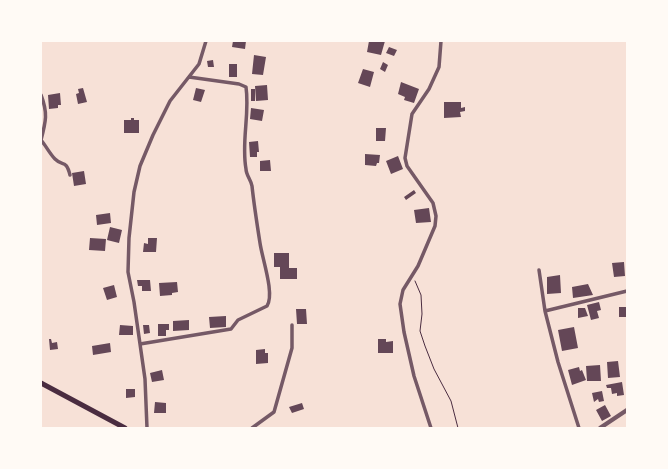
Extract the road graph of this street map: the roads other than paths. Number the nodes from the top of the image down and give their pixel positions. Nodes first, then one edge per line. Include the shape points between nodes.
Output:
1 (206, 41) edge
2 (441, 41) edge
3 (189, 77) junction
4 (41, 95) edge
5 (70, 176) dead end
6 (539, 270) dead end
7 (627, 290) edge
8 (545, 312) junction
9 (292, 325) dead end
10 (140, 344) junction
11 (41, 383) edge
12 (627, 410) edge
13 (125, 428) edge
14 (147, 428) edge
15 (252, 428) edge
16 (431, 428) edge
17 (579, 428) edge
18 (600, 428) edge

1 - 3 street via 198,64
2 - 16 street via 439,67 412,114 405,158 407,166 433,203 435,226 418,266 403,290 400,304 414,376
3 - 10 street via 170,101 153,135 140,166 134,192 128,272
3 - 10 street via 246,87 246,170 252,184 260,244 268,279 269,302 267,306 238,320 231,329
4 - 5 street via 46,108 46,122 41,140 56,160 68,167
6 - 8 street
7 - 8 street
8 - 17 street
9 - 15 street via 292,348 274,412
10 - 14 street via 145,379
11 - 13 main road
12 - 18 street

